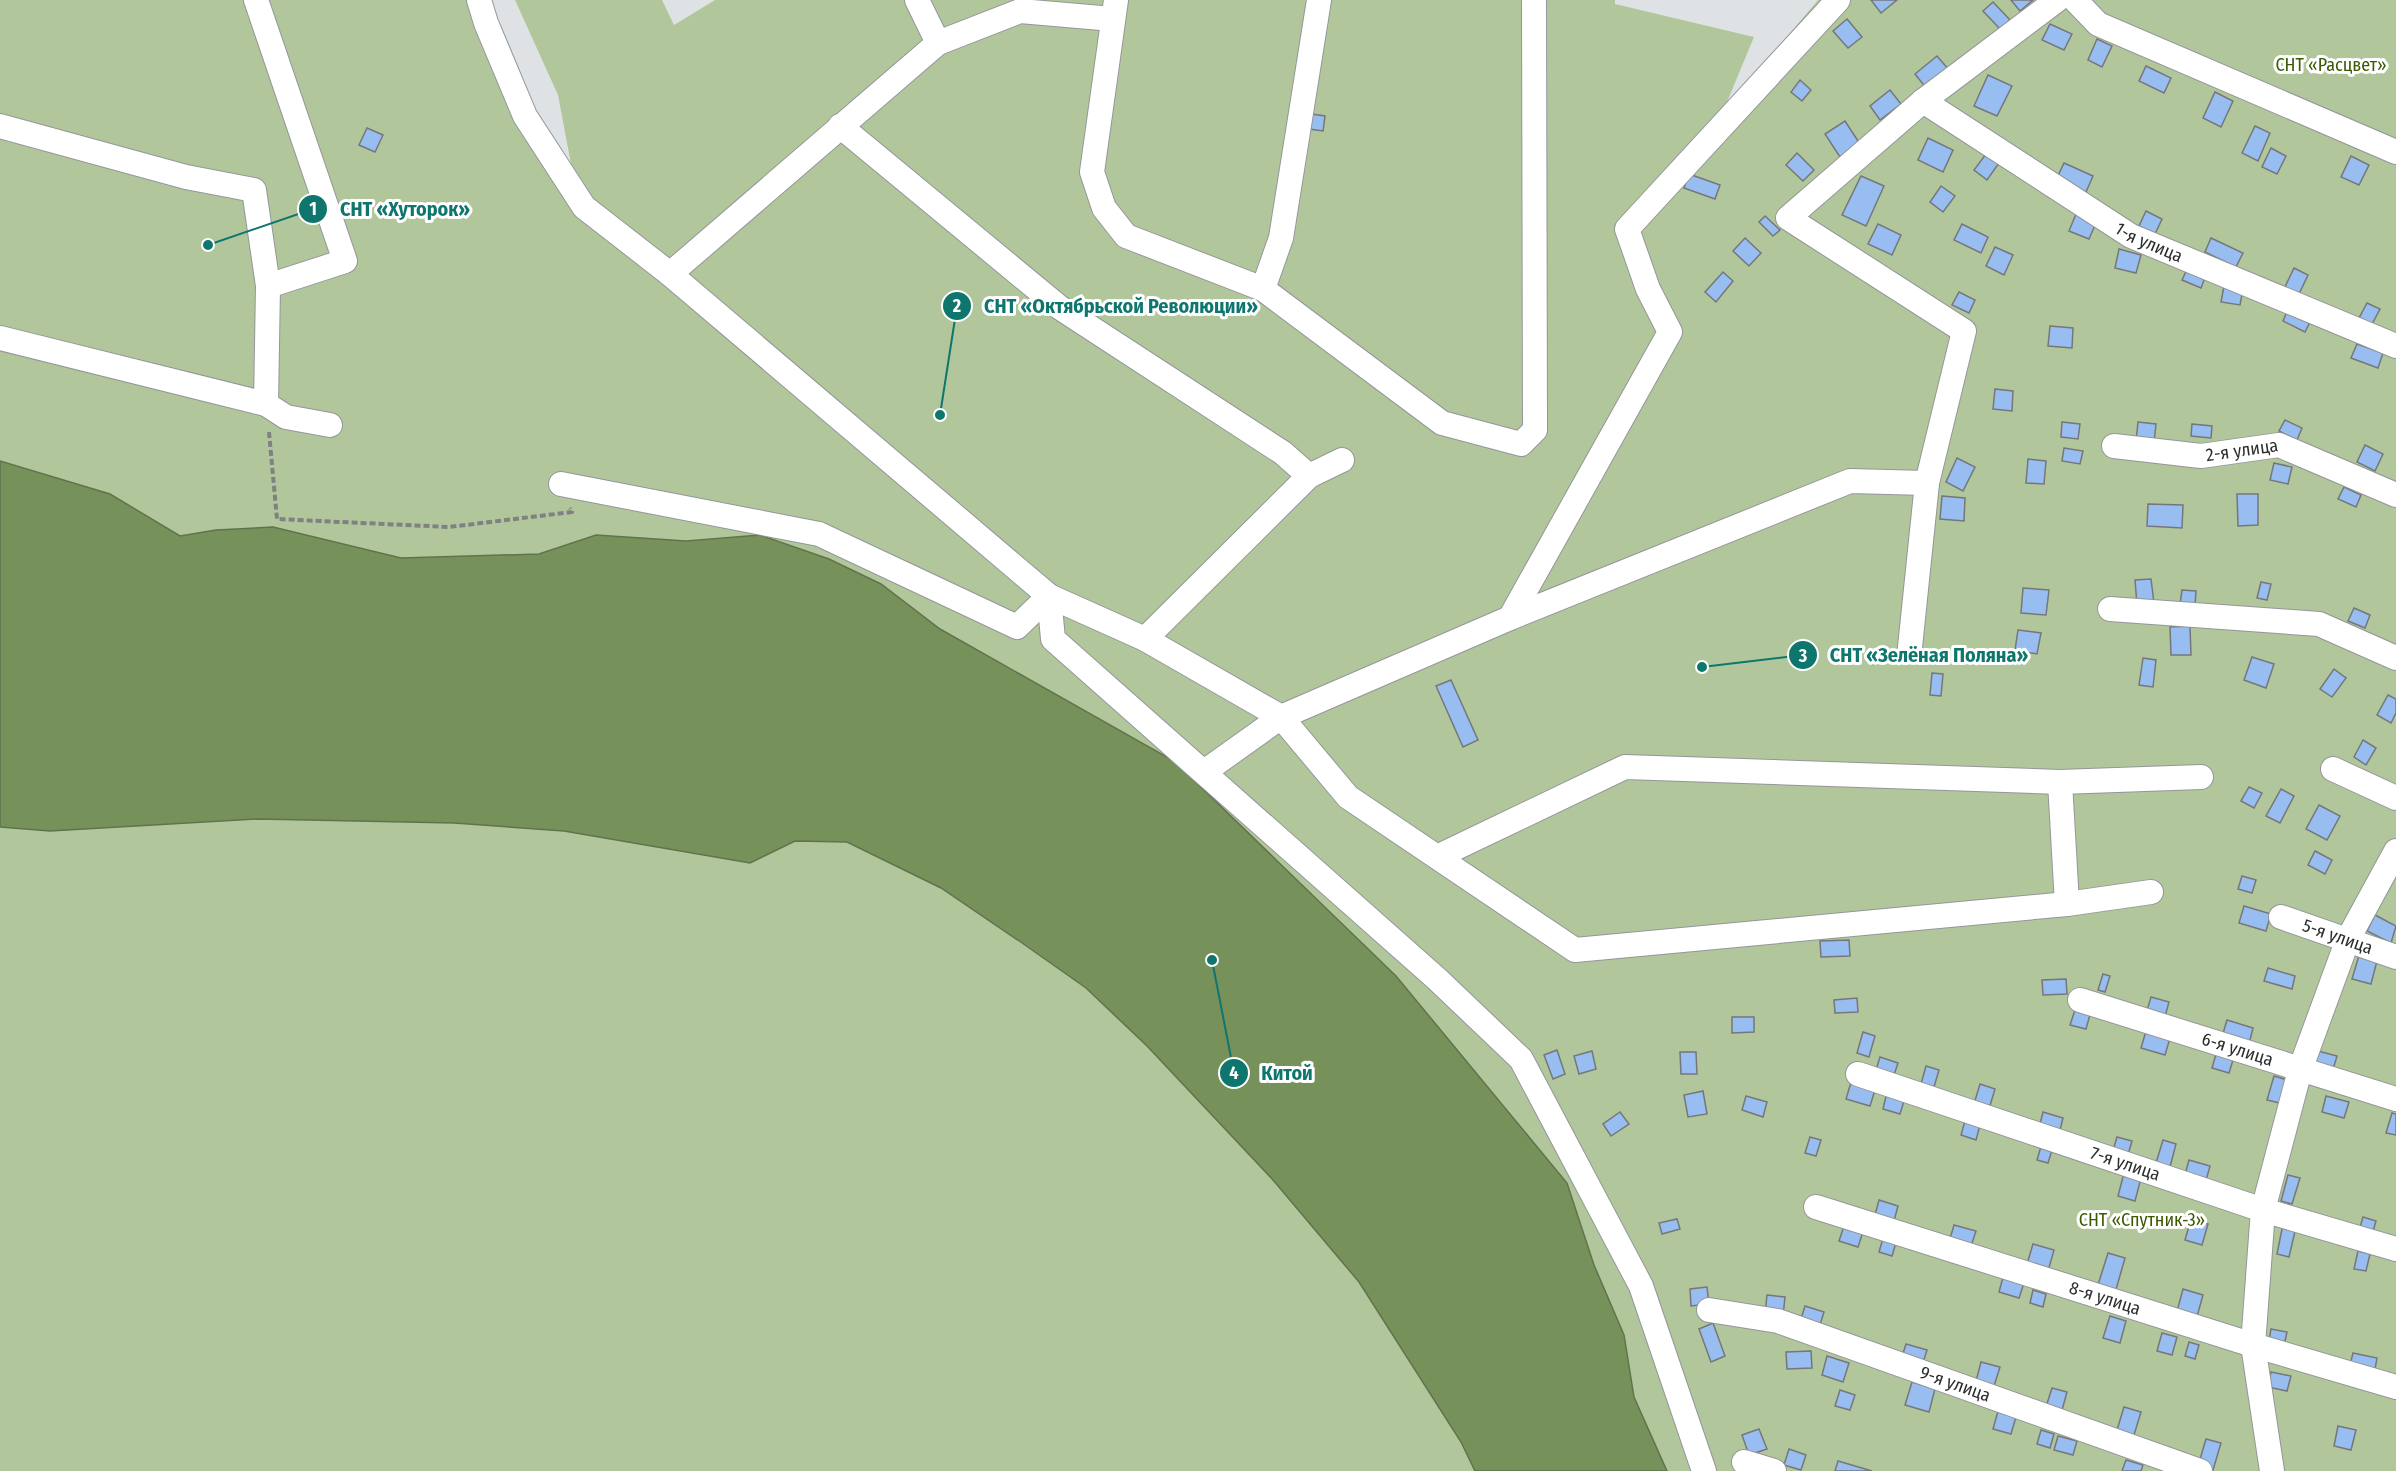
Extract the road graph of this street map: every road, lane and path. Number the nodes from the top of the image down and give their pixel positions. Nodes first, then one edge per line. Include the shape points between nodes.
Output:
1 (256, 0) edge
2 (479, 0) edge
3 (917, 0) edge
4 (1319, 0) edge
5 (1534, 0) edge
6 (1838, 0) edge
7 (2057, 0) edge
8 (2074, 0) edge
9 (1115, 9) edge
10 (938, 43) junction
11 (1923, 101) junction
12 (0, 126) edge
13 (840, 126) junction
14 (2396, 152) edge
15 (670, 274) junction
16 (268, 286) junction
17 (1263, 289) junction
18 (0, 338) edge
19 (2396, 346) edge
20 (266, 404) junction
21 (330, 425) dead end
22 (2114, 446) dead end
23 (1342, 460) dead end
24 (1309, 476) junction
25 (1927, 483) junction
26 (561, 484) joint
27 (2396, 495) edge
28 (1049, 596) junction
29 (2110, 609) dead end
30 (1510, 618) junction
31 (1145, 639) junction
32 (1910, 647) dead end
33 (2396, 658) edge
34 (1281, 717) junction
35 (2333, 769) dead end
36 (1204, 772) junction
37 (2201, 777) dead end
38 (2060, 782) junction
39 (2396, 798) edge
40 (2396, 851) edge
41 (1439, 856) junction
42 (2151, 892) dead end
43 (2067, 904) junction
44 (2281, 917) dead end
45 (2348, 939) junction
46 (2396, 957) edge
47 (2080, 1000) dead end
48 (2300, 1070) junction
49 (1858, 1074) dead end
50 (2396, 1099) edge
51 (1816, 1207) dead end
52 (2264, 1210) junction
53 (2396, 1249) edge
54 (1709, 1310) dead end
55 (2253, 1346) junction
56 (2396, 1387) edge
57 (1744, 1462) dead end
58 (1704, 1471) edge
59 (1774, 1471) edge
60 (2200, 1471) edge
61 (2272, 1471) edge

1 - 16 street via 345,261
2 - 15 street via 525,116 584,207
3 - 10 street
4 - 17 street via 1281,238
5 - 17 street via 1535,430 1521,444 1442,423
6 - 30 street via 1628,228 1648,289 1670,332
7 - 11 street
8 - 14 street via 2098,24
9 - 10 street via 1020,11
9 - 17 street via 1092,172 1104,208 1126,236
10 - 13 street
11 - 19 street, 1-я улица via 2131,236
11 - 25 street via 1788,218 1964,331
12 - 16 street via 186,177 254,190
13 - 15 street
13 - 24 street via 1059,307 1283,453
15 - 28 street
16 - 20 street
18 - 20 street
20 - 21 street via 286,417
20 - 26 path via 277,519 449,527 572,512
22 - 27 street, 2-я улица via 2201,456 2279,445
23 - 24 street
24 - 31 street
25 - 30 street via 1850,481
25 - 32 street
26 - 28 street via 819,534 1017,627
28 - 31 street
28 - 36 street via 1053,639
29 - 33 street via 2319,624
30 - 34 street
31 - 34 street
34 - 36 street
34 - 41 street via 1348,797
35 - 39 street
36 - 58 street via 1521,1059 1641,1286
37 - 38 street
38 - 41 street via 1625,767
38 - 43 street
40 - 45 street
41 - 43 street via 1575,950
42 - 43 street
44 - 45 street, 5-я улица
45 - 46 street, 5-я улица
45 - 48 street
47 - 48 street, 6-я улица
48 - 50 street, 6-я улица
48 - 52 street
49 - 52 street, 7-я улица
51 - 55 street, 8-я улица
52 - 53 street, 7-я улица
52 - 55 street
54 - 60 street, 9-я улица via 1778,1321
55 - 56 street, 8-я улица
55 - 61 street
57 - 59 street

